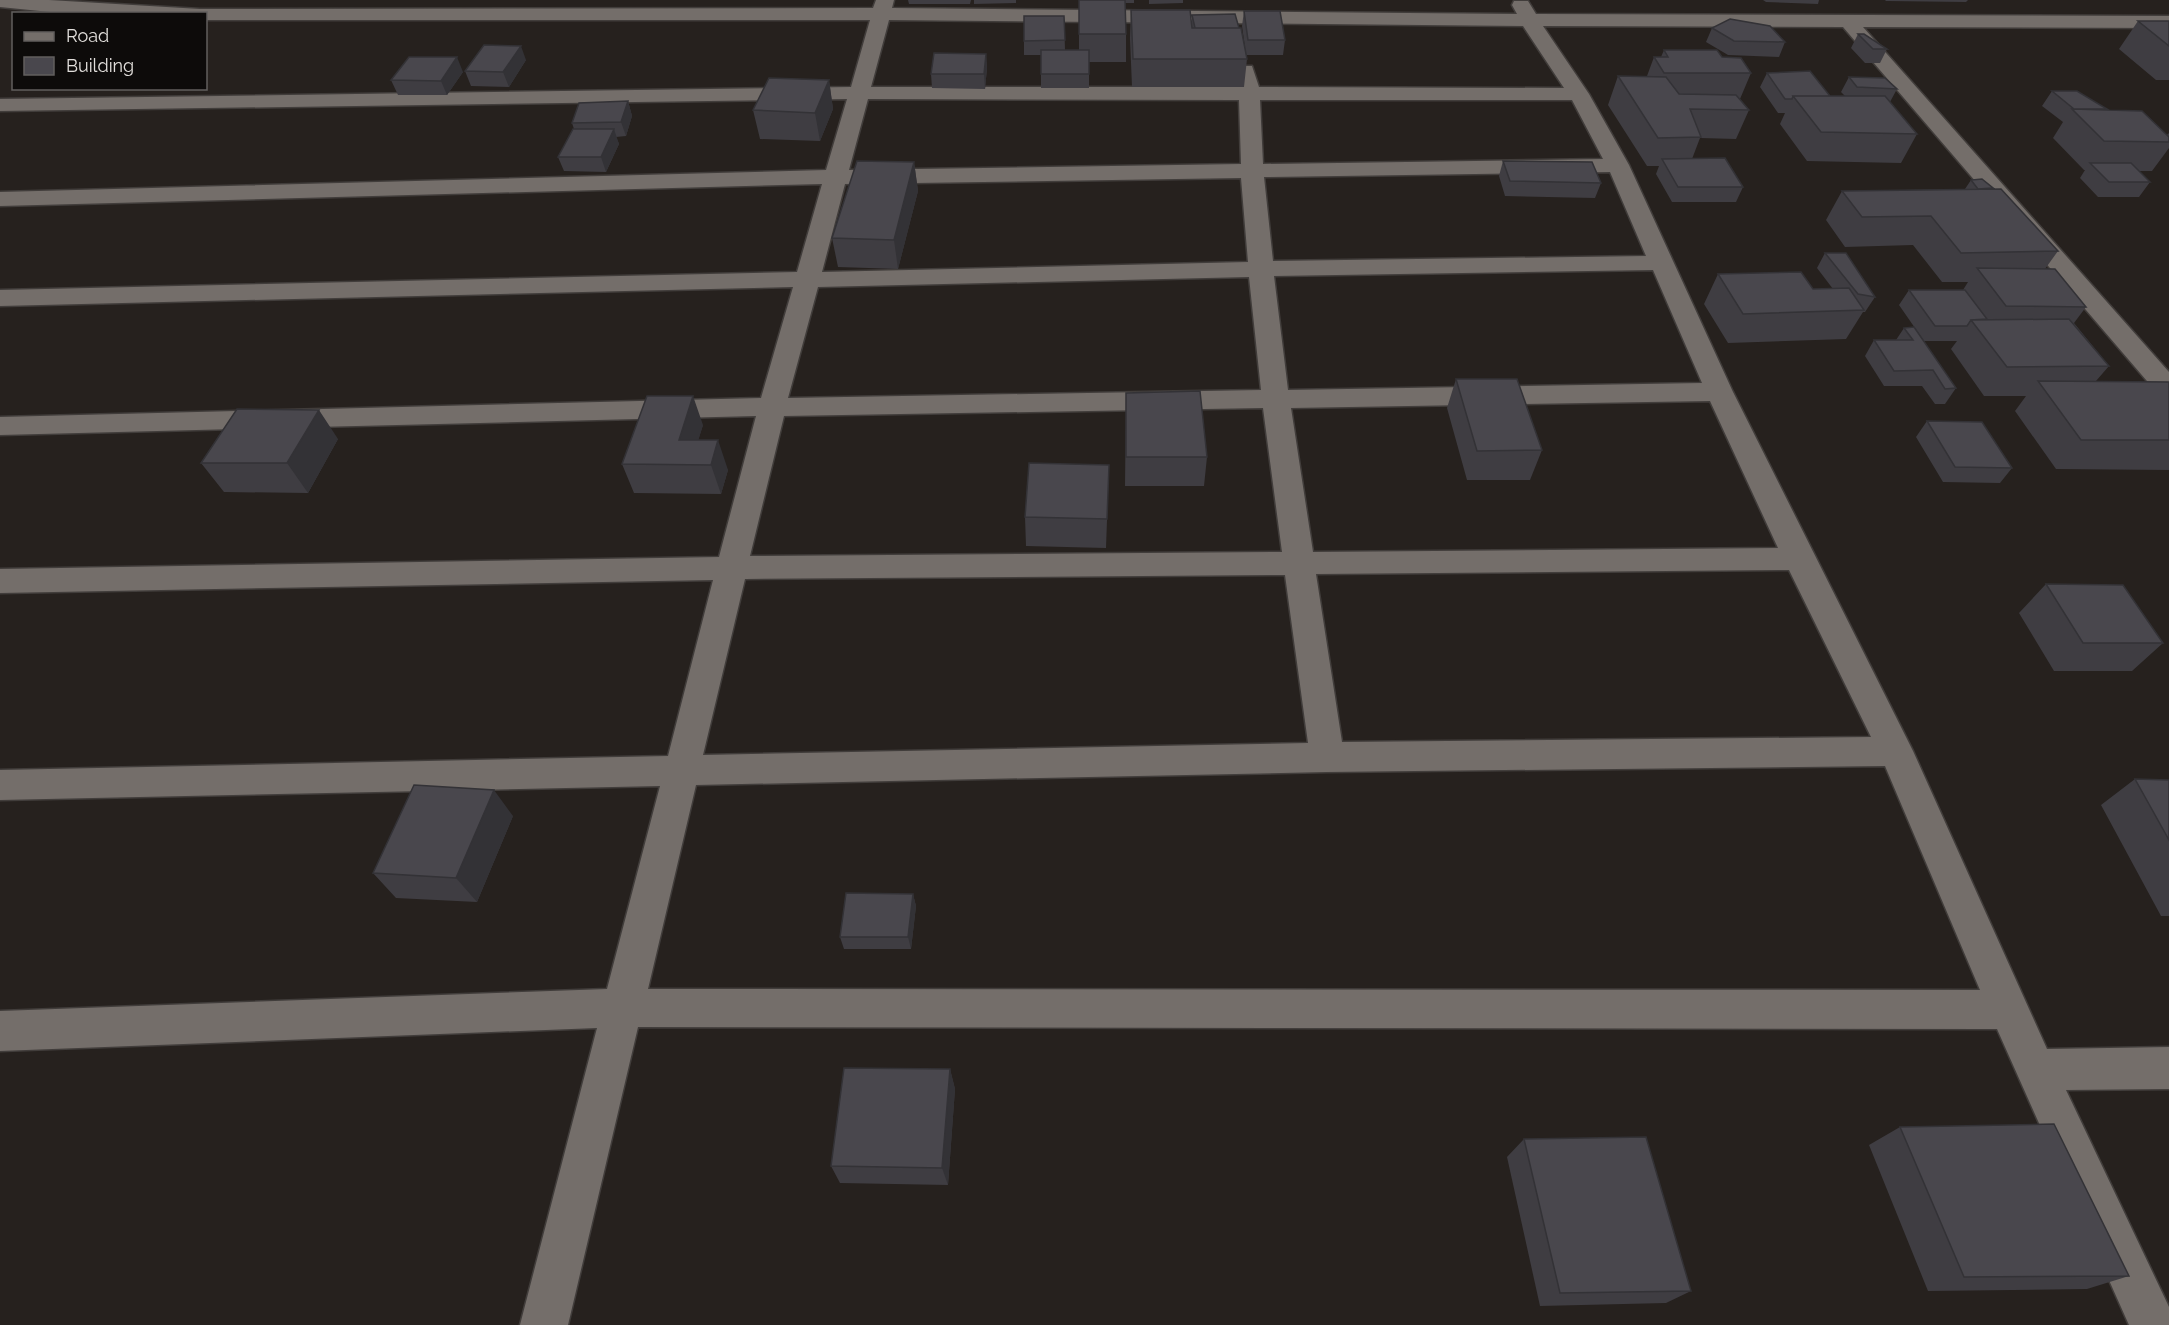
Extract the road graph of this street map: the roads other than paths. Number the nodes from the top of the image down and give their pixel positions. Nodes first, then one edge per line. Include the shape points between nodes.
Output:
1 (1833, 0) edge
2 (3, 2) edge
3 (539, 6) edge
4 (883, 6) edge
5 (1524, 10) edge
6 (153, 12) edge
7 (207, 14) edge
8 (1847, 20) junction
9 (2169, 22) edge
10 (1238, 33) junction
11 (1249, 92) junction
12 (859, 93) junction
13 (1579, 94) junction
14 (0, 105) edge
15 (1618, 165) junction
16 (1252, 172) junction
17 (835, 177) junction
18 (0, 199) edge
19 (1662, 263) junction
20 (1261, 269) junction
21 (806, 279) junction
22 (0, 298) edge
23 (2169, 389) edge
24 (1719, 392) junction
25 (1276, 400) junction
26 (772, 407) junction
27 (0, 426) edge
28 (1799, 559) junction
29 (1298, 564) junction
30 (732, 568) junction
31 (0, 581) edge
32 (1896, 751) junction
33 (1327, 757) junction
34 (680, 772) junction
35 (0, 785) edge
36 (623, 1008) junction
37 (2009, 1011) junction
38 (0, 1031) edge
39 (2169, 1068) edge
40 (2035, 1070) junction
41 (544, 1325) edge
42 (2153, 1325) edge

1 - 8 street
2 - 6 street
3 - 4 street
3 - 7 street
4 - 10 street
4 - 12 street
5 - 8 street
5 - 10 street
5 - 13 street
8 - 9 street
8 - 23 street
10 - 11 street
11 - 12 street
11 - 13 street
11 - 16 street
12 - 14 street
12 - 17 street
13 - 15 street
15 - 16 street
15 - 19 street
16 - 17 street
16 - 20 street
17 - 18 street
17 - 21 street
19 - 20 street
19 - 24 street
20 - 21 street
20 - 25 street
21 - 22 street
21 - 26 street
24 - 25 street
24 - 28 street
25 - 26 street
25 - 29 street
26 - 27 street
26 - 30 street
28 - 29 street
28 - 32 street
29 - 30 street
29 - 33 street
30 - 31 street
30 - 34 street
32 - 33 street
32 - 37 street
33 - 34 street
34 - 35 street
34 - 36 street
36 - 37 street
36 - 38 street
36 - 41 street
37 - 40 street
39 - 40 street
40 - 42 street

